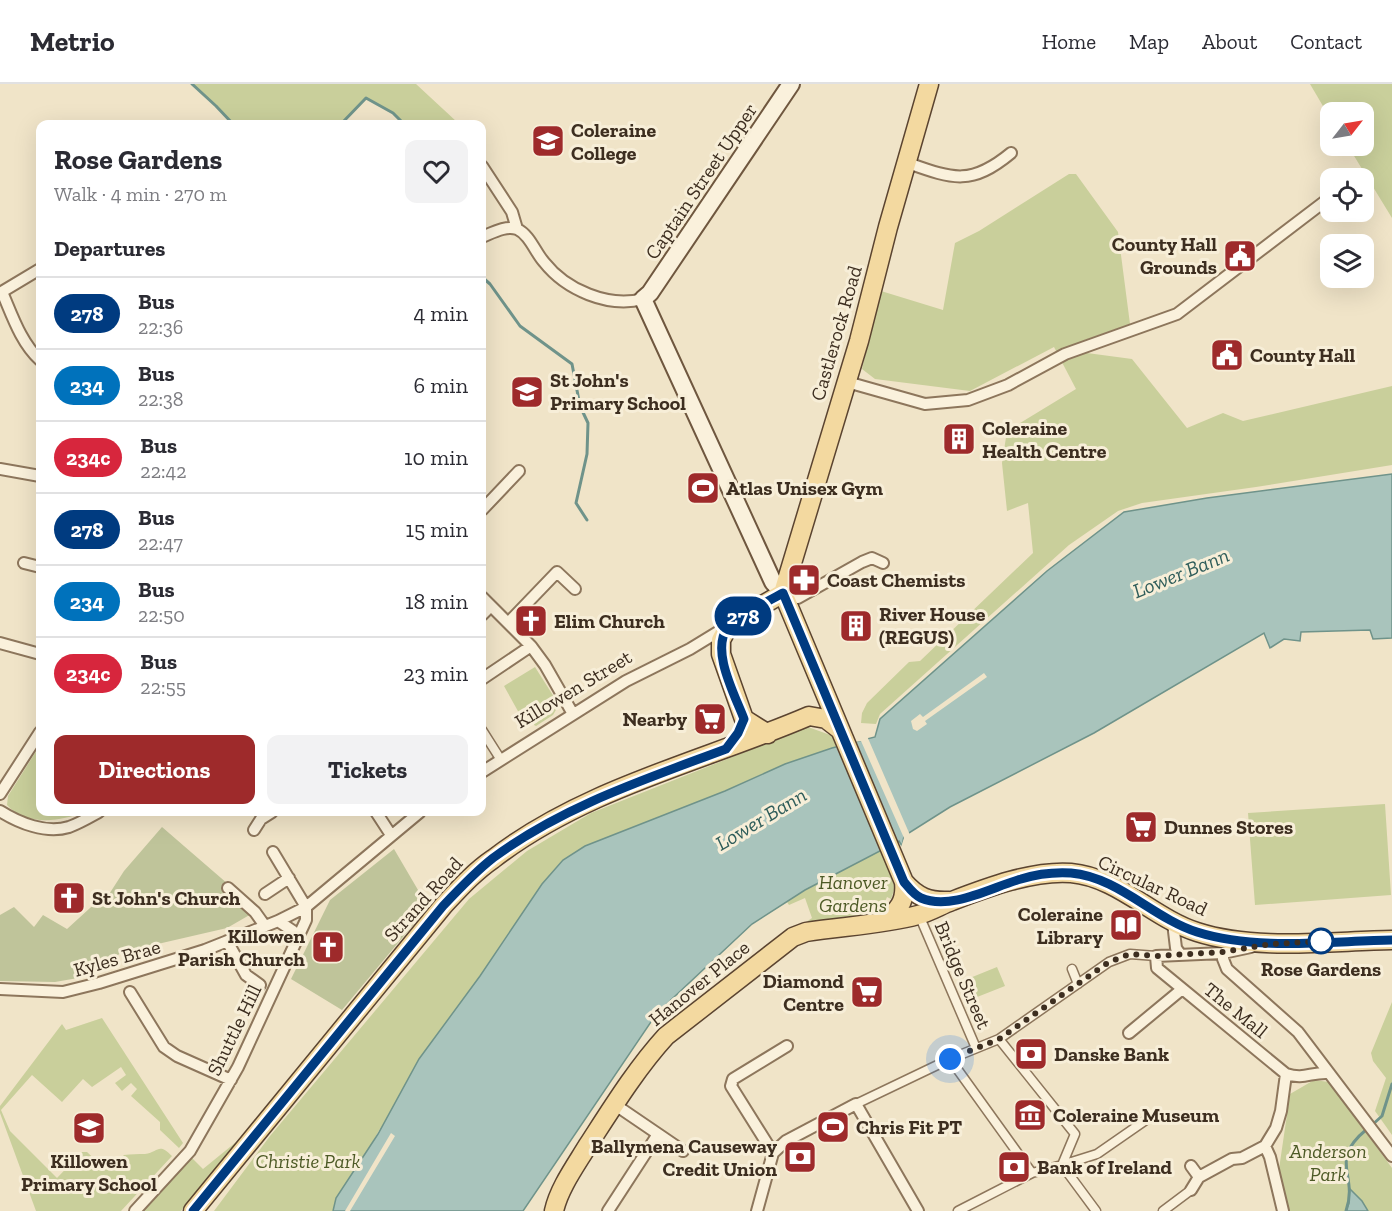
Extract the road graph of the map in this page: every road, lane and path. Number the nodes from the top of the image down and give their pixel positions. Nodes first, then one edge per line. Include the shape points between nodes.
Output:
1 (791, 84) edge
2 (929, 84) edge
3 (1011, 153) dead end
4 (908, 162) junction
5 (486, 172) edge
6 (1320, 205) edge
7 (517, 229) junction
8 (486, 235) edge
9 (36, 271) edge
10 (1, 293) edge
11 (644, 299) junction
12 (36, 356) edge
13 (847, 382) junction
14 (0, 469) edge
15 (519, 471) dead end
16 (36, 475) edge
17 (486, 502) edge
18 (24, 563) dead end
19 (883, 563) dead end
20 (36, 566) edge
21 (575, 588) dead end
22 (783, 593) junction
23 (486, 601) edge
24 (491, 606) junction
25 (486, 611) edge
26 (508, 623) junction
27 (729, 625) junction
28 (0, 643) edge
29 (531, 646) junction
30 (690, 649) junction
31 (36, 653) edge
32 (721, 654) junction
33 (486, 676) edge
34 (573, 714) junction
35 (744, 719) junction
36 (827, 720) junction
37 (768, 734) junction
38 (486, 736) edge
39 (36, 738) edge
40 (726, 749) junction
41 (501, 760) junction
42 (486, 769) edge
43 (0, 794) edge
44 (0, 811) edge
45 (91, 816) edge
46 (266, 816) edge
47 (378, 816) edge
48 (415, 816) edge
49 (254, 830) dead end
50 (391, 835) junction
51 (273, 852) dead end
52 (289, 878) junction
53 (904, 882) junction
54 (228, 888) dead end
55 (265, 894) dead end
56 (951, 901) joint
57 (920, 906) junction
58 (306, 907) junction
59 (278, 921) junction
60 (880, 922) junction
61 (1173, 923) junction
62 (265, 926) junction
63 (298, 939) junction
64 (1392, 940) edge
65 (227, 941) junction
66 (1272, 944) junction
67 (1223, 952) junction
68 (1180, 954) junction
69 (1156, 956) junction
70 (1072, 969) dead end
71 (1078, 984) junction
72 (260, 985) dead end
73 (0, 989) edge
74 (1181, 990) junction
75 (130, 992) dead end
76 (1130, 1032) dead end
77 (999, 1039) junction
78 (787, 1046) dead end
79 (976, 1048) junction
80 (950, 1059) junction
81 (1328, 1073) junction
82 (1286, 1074) junction
83 (231, 1080) junction
84 (614, 1104) junction
85 (856, 1104) junction
86 (1146, 1120) dead end
87 (658, 1134) junction
88 (1265, 1146) junction
89 (683, 1151) dead end
90 (773, 1153) junction
91 (1392, 1156) edge
92 (1062, 1165) junction
93 (1191, 1166) dead end
94 (1032, 1173) junction
95 (1199, 1177) junction
96 (1191, 1190) joint
97 (135, 1211) edge
98 (193, 1211) edge
99 (554, 1211) edge
100 (608, 1211) edge
101 (757, 1211) edge
102 (918, 1211) edge
103 (958, 1211) edge
104 (1096, 1211) edge
105 (1163, 1211) edge
106 (1282, 1211) edge

1 - 11 main road, Captain Street Upper
2 - 4 main road, Castlerock Road
3 - 4 street via 979,174 960,178
4 - 13 main road, Castlerock Road
5 - 7 street via 512,212
6 - 13 street via 1177,314 1065,354 1008,386 968,400 924,404
7 - 8 street
7 - 11 street via 554,273 582,292 625,302
9 - 10 street
10 - 12 street via 22,337
11 - 22 main road via 773,582
13 - 22 main road, Castlerock Road
14 - 16 street
15 - 17 street
18 - 20 street
19 - 22 street via 872,558 862,562 798,598
21 - 26 street via 557,572
22 - 27 main road, Killowen Street
22 - 36 main road via 825,693 820,706
23 - 24 street
24 - 25 street
24 - 26 street
26 - 29 street
27 - 30 street, Killowen Street
27 - 32 main road via 721,640
28 - 31 street
29 - 33 street
29 - 34 street
30 - 32 street
30 - 34 street, Killowen Street via 626,681
32 - 35 main road
34 - 41 street, Killowen Street
35 - 37 main road
35 - 40 main road
36 - 37 main road, Strand Road
36 - 53 main road
37 - 40 main road, Strand Road
38 - 41 street
39 - 43 street
40 - 98 main road, Strand Road via 589,802 493,858 443,906
41 - 42 street, Killowen Street
44 - 45 street via 40,828 67,828
46 - 49 street
47 - 50 street
48 - 50 street
50 - 58 street
51 - 52 street
52 - 55 street
52 - 58 street
53 - 57 main road
53 - 60 main road via 905,897 900,906
54 - 62 street
56 - 57 main road, Hanover Place
56 - 61 main road, Circular Road via 1029,877 1070,873 1100,880
57 - 60 main road, Hanover Place
57 - 79 street, Bridge Street
58 - 59 street, Kyles Brae
58 - 63 street, Shuttle Hill via 306,920
59 - 62 street, Kyles Brae
59 - 63 street
60 - 84 main road, Hanover Place via 806,932 793,938 666,1036
61 - 66 main road, Circular Road via 1224,939
61 - 68 street
62 - 65 street, Kyles Brae
63 - 83 street, Shuttle Hill
64 - 66 main road, Circular Road
65 - 72 street via 246,975
65 - 73 street, Kyles Brae via 63,992
66 - 67 street
67 - 68 street
67 - 81 street via 1227,969 1298,1032
68 - 69 street
69 - 71 street via 1130,954 1109,962
69 - 74 street, The Mall via 1157,968
70 - 71 street
71 - 77 street
74 - 76 street
74 - 82 street, The Mall
75 - 83 street via 165,1047
77 - 79 street
77 - 92 street via 1075,1134
78 - 90 street via 733,1078 731,1086
79 - 80 street
80 - 85 street
80 - 94 street
81 - 82 street via 1299,1078
81 - 91 street
82 - 88 street via 1281,1111
83 - 97 street, Shuttle Hill via 190,1151
84 - 87 street
84 - 99 main road, Hanover Place via 573,1169
85 - 90 street via 786,1141
85 - 102 street
86 - 92 street via 1097,1154
87 - 89 street
87 - 100 street
88 - 95 street
88 - 106 street
90 - 101 street
92 - 94 street
92 - 104 street
93 - 95 street
94 - 103 street
95 - 96 street
96 - 105 street

